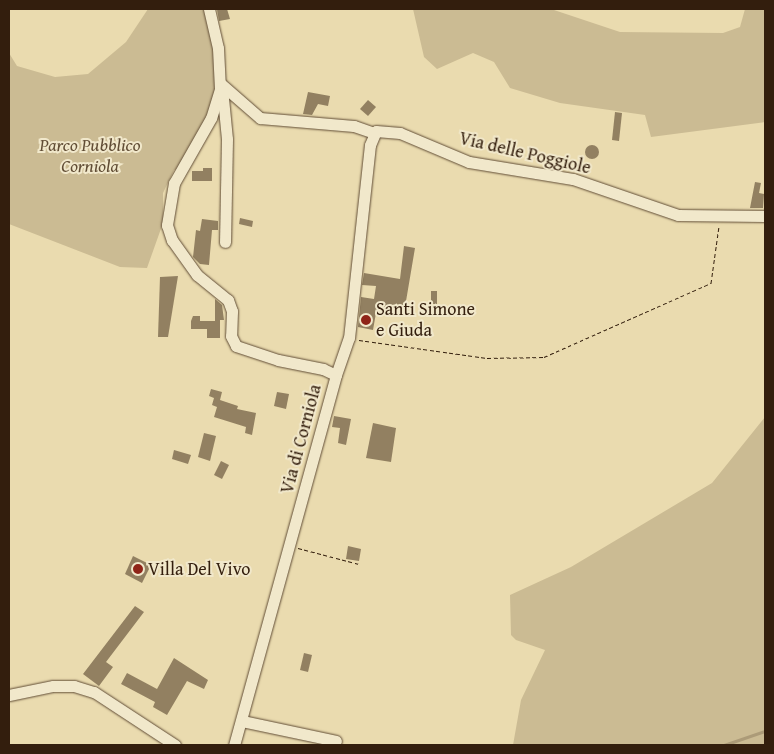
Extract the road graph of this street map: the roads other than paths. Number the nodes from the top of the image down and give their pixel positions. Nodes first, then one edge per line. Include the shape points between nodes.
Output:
1 (209, 9) edge
2 (221, 84) junction
3 (374, 133) junction
4 (765, 216) edge
5 (225, 242) dead end
6 (336, 375) junction
7 (9, 696) edge
8 (242, 721) junction
9 (336, 741) dead end
10 (175, 745) edge
11 (234, 745) edge

1 - 2 street, Via di Corniola via 218,48
2 - 3 street, Via delle Poggiole via 260,118 354,126
2 - 5 street via 228,139
2 - 6 street, Via di Corniola via 211,118 174,183 167,224 172,240 197,275 228,300 232,311 231,336 236,346
3 - 4 street, Via delle Poggiole via 384,130 400,133 469,162 574,179 678,215
3 - 6 street via 349,338
6 - 8 street, Via di Corniola
7 - 10 street via 54,686 74,686 94,692
8 - 9 street
8 - 11 street, Via di Corniola

